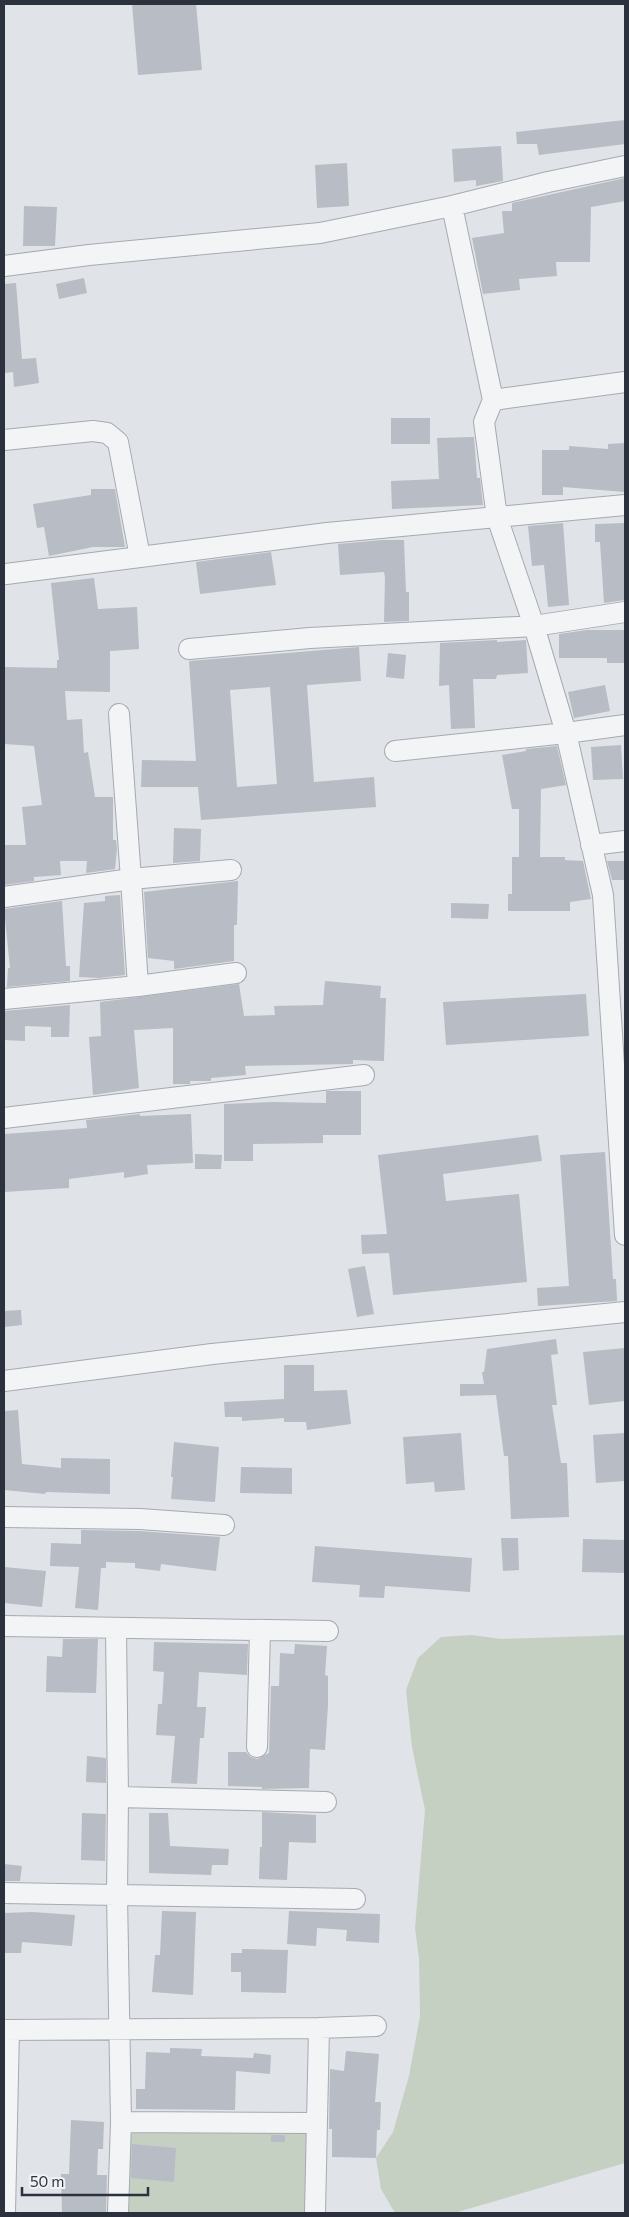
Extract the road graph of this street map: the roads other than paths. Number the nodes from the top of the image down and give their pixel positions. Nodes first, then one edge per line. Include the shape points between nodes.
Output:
1 (625, 166) edge
2 (452, 206) junction
3 (4, 266) edge
4 (625, 382) edge
5 (493, 400) junction
6 (4, 440) edge
7 (625, 505) edge
8 (497, 518) junction
9 (140, 557) junction
10 (6, 574) dead end
11 (625, 612) edge
12 (534, 626) junction
13 (189, 649) dead end
14 (119, 714) dead end
15 (625, 724) edge
16 (566, 733) junction
17 (395, 751) dead end
18 (625, 841) edge
19 (591, 845) junction
20 (231, 870) dead end
21 (131, 879) junction
22 (4, 897) edge
23 (236, 973) dead end
24 (138, 986) junction
25 (4, 999) edge
26 (364, 1075) dead end
27 (4, 1118) edge
28 (625, 1235) edge
29 (625, 1312) edge
30 (4, 1381) edge
31 (4, 1517) edge
32 (224, 1525) dead end
33 (4, 1626) edge
34 (116, 1628) junction
35 (260, 1630) junction
36 (328, 1631) dead end
37 (257, 1747) dead end
38 (118, 1797) junction
39 (326, 1802) dead end
40 (4, 1893) edge
41 (117, 1894) junction
42 (356, 1899) dead end
43 (376, 2026) dead end
44 (319, 2028) junction
45 (120, 2029) junction
46 (6, 2030) edge
47 (121, 2122) junction
48 (317, 2123) junction
49 (5, 2176) edge
50 (5, 2213) edge
51 (118, 2213) edge
52 (315, 2213) edge

1 - 2 street
2 - 3 street via 320,233
2 - 5 street
4 - 5 street
5 - 8 street via 484,422
6 - 9 street via 93,431 106,433 118,442
7 - 8 street
8 - 9 street via 327,533
8 - 12 street
9 - 10 street
11 - 12 street
12 - 13 street via 310,638
12 - 16 street
14 - 21 street
15 - 16 street
16 - 17 street
16 - 19 street
18 - 19 street
19 - 28 street via 603,895
20 - 21 street
21 - 22 street
21 - 24 street
23 - 24 street
24 - 25 street
26 - 27 street
29 - 30 street via 212,1354
31 - 32 street via 140,1519
33 - 34 street
34 - 35 street
34 - 38 street
35 - 36 street
35 - 37 street
38 - 39 street
38 - 41 street
40 - 41 street
41 - 42 street
41 - 45 street
43 - 44 street
44 - 45 street
44 - 48 street
45 - 46 street
45 - 47 street
46 - 49 street
47 - 48 street
47 - 51 street
48 - 52 street
49 - 50 street

